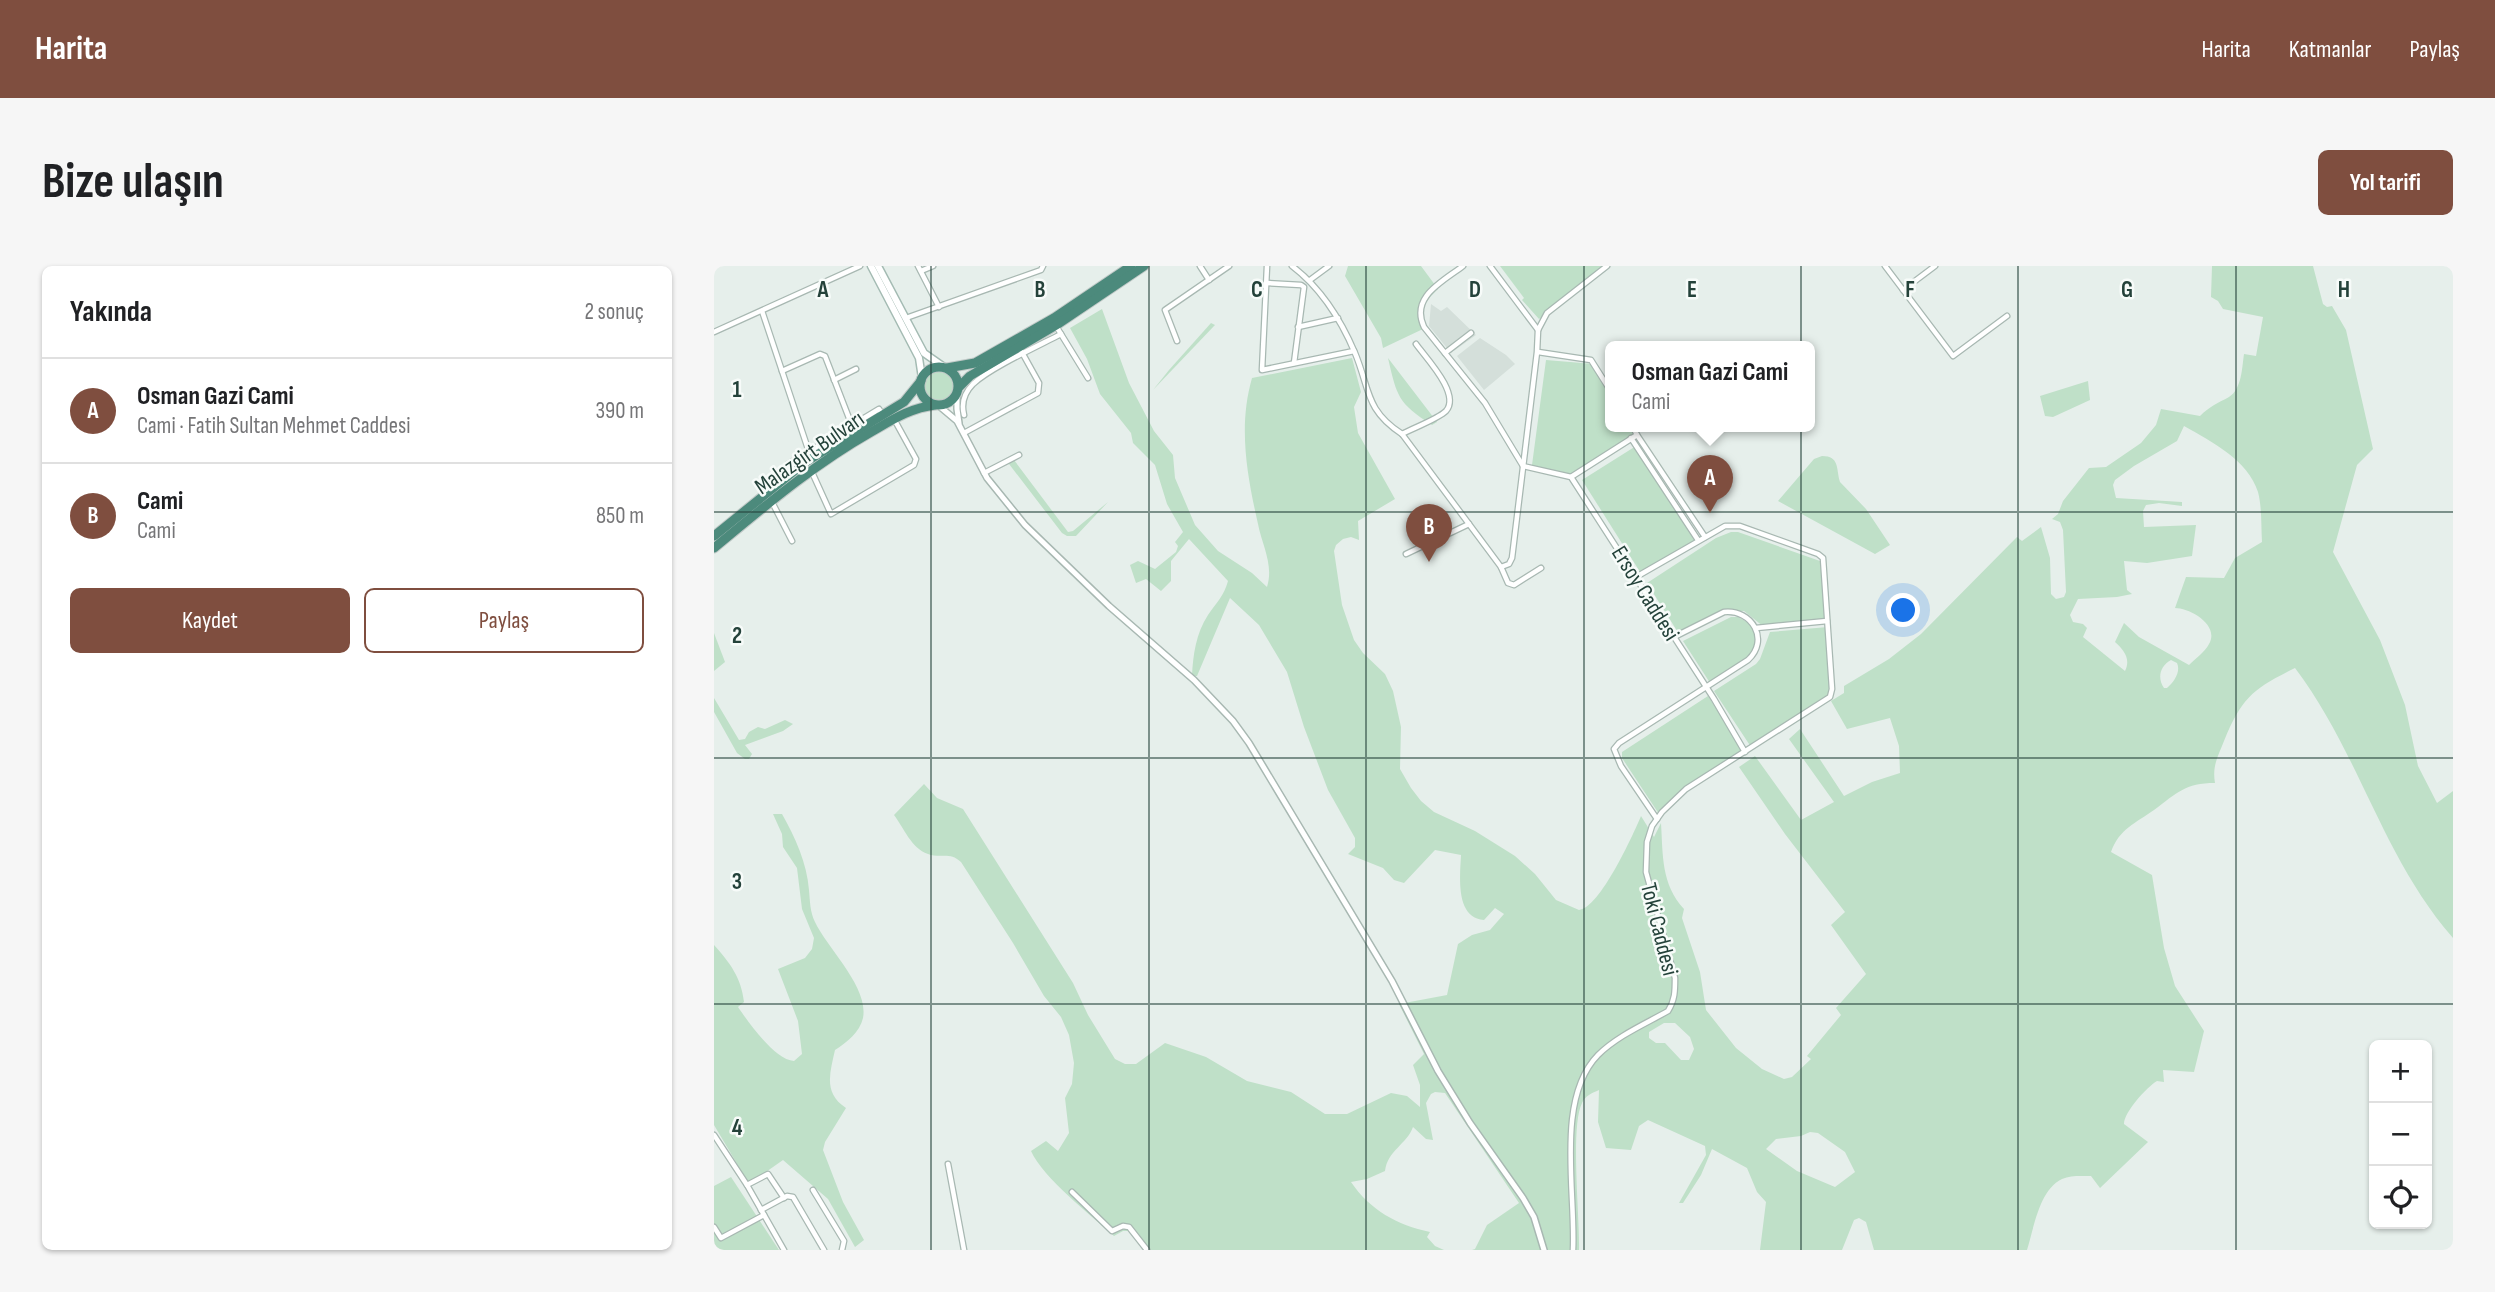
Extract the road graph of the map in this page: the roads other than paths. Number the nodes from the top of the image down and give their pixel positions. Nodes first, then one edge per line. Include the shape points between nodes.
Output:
1 (860, 266) edge
2 (870, 266) edge
3 (878, 266) edge
4 (933, 266) edge
5 (1043, 266) edge
6 (1131, 266) edge
7 (1144, 266) edge
8 (1200, 266) edge
9 (1229, 266) edge
10 (1267, 266) edge
11 (1292, 266) edge
12 (1329, 266) edge
13 (1463, 266) edge
14 (1490, 266) edge
15 (1608, 266) edge
16 (1885, 266) edge
17 (1935, 266) edge
18 (920, 268) edge
19 (1209, 280) junction
20 (1310, 280) junction
21 (1266, 283) junction
22 (1903, 290) junction
23 (939, 307) junction
24 (762, 311) junction
25 (2007, 316) dead end
26 (1338, 318) junction
27 (905, 319) junction
28 (1298, 327) junction
29 (1058, 330) junction
30 (1538, 330) junction
31 (714, 332) edge
32 (1471, 333) dead end
33 (1177, 341) dead end
34 (1416, 344) dead end
35 (1021, 351) junction
36 (1354, 351) junction
37 (1538, 352) junction
38 (1445, 353) junction
39 (1294, 363) junction
40 (946, 367) junction
41 (856, 369) dead end
42 (782, 371) junction
43 (921, 379) junction
44 (1088, 379) dead end
45 (834, 380) junction
46 (1605, 382) edge
47 (958, 390) junction
48 (937, 405) junction
49 (964, 415) dead end
50 (894, 419) junction
51 (960, 425) junction
52 (852, 428) junction
53 (1636, 432) edge
54 (964, 433) junction
55 (1402, 434) junction
56 (1637, 435) junction
57 (1631, 438) junction
58 (810, 454) junction
59 (1019, 455) dead end
60 (788, 464) dead end
61 (1523, 466) junction
62 (811, 469) junction
63 (984, 473) junction
64 (1571, 477) junction
65 (771, 500) junction
66 (1469, 524) junction
67 (714, 536) edge
68 (1705, 537) junction
69 (792, 541) dead end
70 (1698, 541) junction
71 (714, 548) edge
72 (1406, 554) dead end
73 (1501, 567) junction
74 (1541, 568) dead end
75 (1636, 578) junction
76 (1827, 621) junction
77 (1756, 628) junction
78 (1674, 637) junction
79 (1706, 688) junction
80 (1745, 751) junction
81 (1657, 819) junction
82 (714, 1135) edge
83 (948, 1164) dead end
84 (747, 1185) junction
85 (813, 1190) dead end
86 (1072, 1192) dead end
87 (784, 1198) junction
88 (763, 1212) junction
89 (714, 1227) edge
90 (783, 1250) edge
91 (824, 1250) edge
92 (842, 1250) edge
93 (964, 1250) edge
94 (1147, 1250) edge
95 (1544, 1250) edge
96 (1573, 1250) edge

1 - 24 street
2 - 43 main road via 919,358
3 - 27 main road
4 - 18 street
5 - 23 street via 1041,271
6 - 40 highway via 1054,318 975,363
7 - 29 highway
8 - 19 street
9 - 19 street
10 - 21 street
11 - 20 street
12 - 20 street
13 - 38 street via 1424,296 1420,305 1422,323
14 - 30 street
15 - 30 street via 1548,313
16 - 22 street
17 - 22 street
18 - 23 street
19 - 33 street via 1165,310
20 - 26 street
21 - 28 street via 1303,286
21 - 39 street via 1262,370
22 - 25 street via 1953,356
23 - 27 street
24 - 31 street
24 - 42 street
26 - 28 street
26 - 36 street
27 - 40 main road via 924,353
28 - 39 street
29 - 35 highway
29 - 44 street
30 - 37 street
32 - 38 street
34 - 55 street via 1445,383 1450,403 1443,413
35 - 47 highway via 970,376
35 - 49 street via 973,384 964,400
35 - 54 street via 1040,386 1037,394
36 - 39 street
36 - 55 street via 1373,406 1386,424
37 - 46 street via 1591,360
37 - 61 street
38 - 61 street via 1485,403
40 - 43 highway via 931,368
40 - 47 highway via 957,377
41 - 45 street
42 - 45 street via 823,354
42 - 58 street
43 - 48 highway via 924,397
43 - 52 highway, Malazgirt Bulvarı via 908,399
45 - 52 street
47 - 48 highway via 948,403
47 - 51 street
48 - 50 highway, Malazgirt Bulvarı
48 - 51 street
50 - 62 highway, Malazgirt Bulvarı
50 - 62 street via 916,459 914,465 831,514
51 - 54 street
52 - 58 highway, Malazgirt Bulvarı
53 - 56 street
54 - 63 street
55 - 66 street
56 - 57 street
56 - 68 street
57 - 64 street
57 - 70 street
58 - 60 street
58 - 67 highway, Malazgirt Bulvarı
59 - 63 street
61 - 64 street
61 - 73 street via 1512,558 1509,565
62 - 65 highway, Malazgirt Bulvarı
63 - 95 street via 1043,543 1194,680 1241,732 1392,981 1438,1072 1523,1198
64 - 75 street, Ersoy Caddesi
65 - 69 street
65 - 71 highway, Malazgirt Bulvarı
66 - 72 street
66 - 73 street
68 - 70 street
68 - 76 street via 1725,526 1740,526 1818,554 1823,558
70 - 75 street
73 - 74 street via 1512,585
75 - 78 street, Ersoy Caddesi
76 - 77 street
76 - 80 street, Toki Caddesi via 1830,697
77 - 78 street via 1741,614 1728,611
77 - 79 street via 1758,643 1752,656
78 - 79 street, Ersoy Caddesi
79 - 80 street, Ersoy Caddesi
79 - 81 street via 1614,749
80 - 81 street, Toki Caddesi via 1686,789
81 - 96 street, Toki Caddesi via 1647,842 1646,872 1675,978 1673,1003 1668,1012 1598,1055 1578,1091 1571,1135
82 - 84 street
83 - 93 street
84 - 87 street via 768,1174
84 - 88 street
85 - 92 street via 844,1241
86 - 94 street via 1112,1231 1129,1227
87 - 88 street
87 - 91 street via 794,1198
88 - 89 street via 721,1238
88 - 90 street

